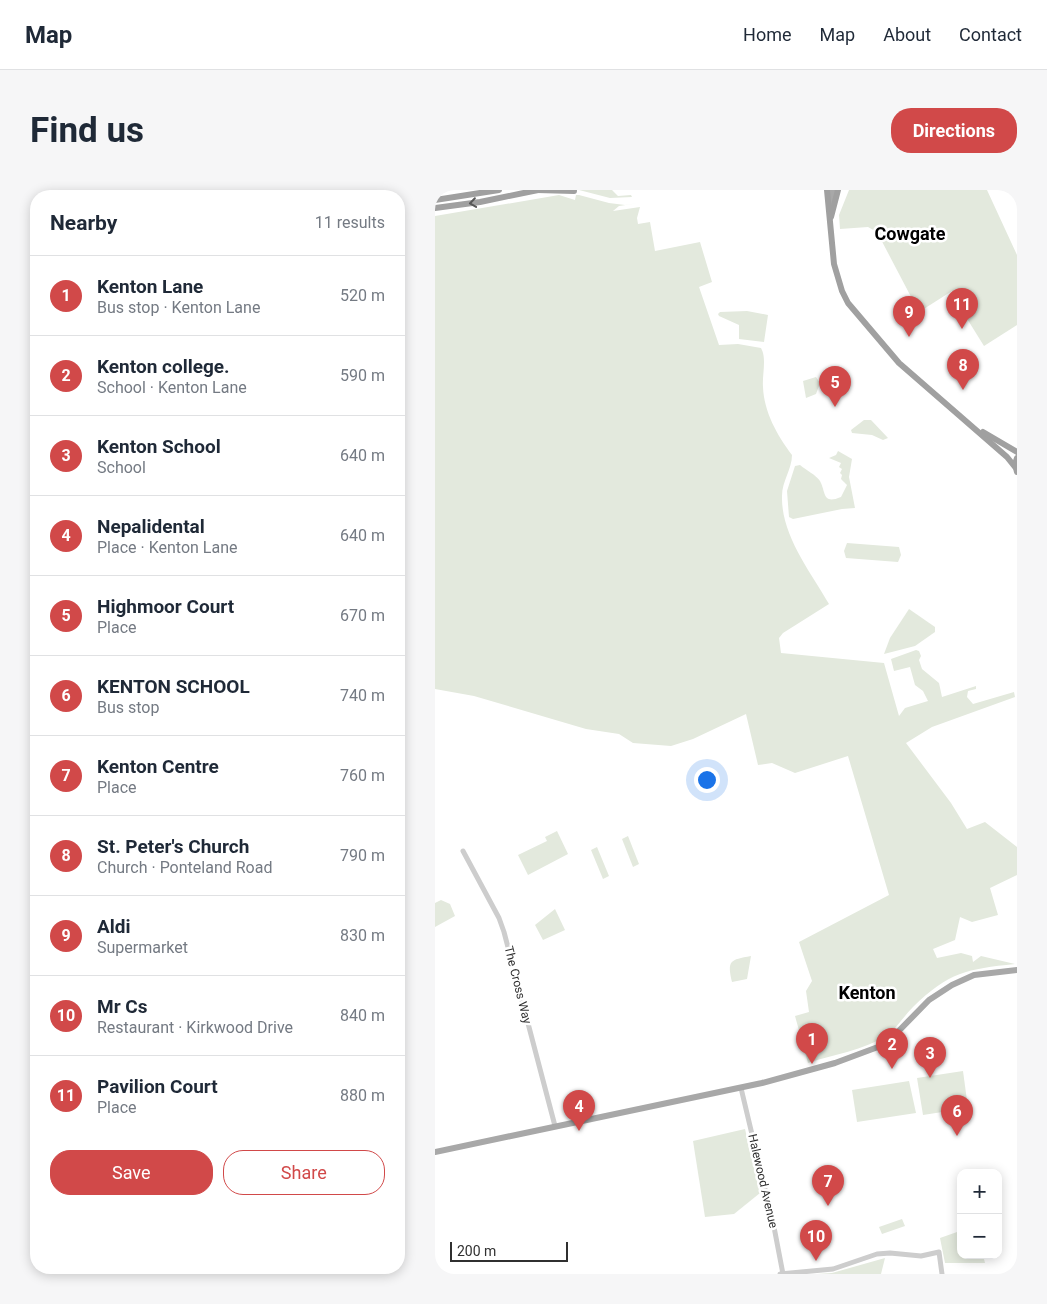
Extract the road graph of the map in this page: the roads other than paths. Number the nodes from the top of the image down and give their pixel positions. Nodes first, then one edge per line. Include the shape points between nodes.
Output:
1 (499, 190) edge
2 (538, 190) edge
3 (827, 190) edge
4 (574, 191) edge
5 (837, 191) edge
6 (435, 200) edge
7 (435, 208) edge
8 (829, 209) junction
9 (831, 218) junction
10 (967, 422) junction
11 (1017, 452) edge
12 (1017, 458) edge
13 (1016, 469) edge
14 (463, 851) dead end
15 (1017, 970) edge
16 (741, 1088) junction
17 (555, 1126) junction
18 (435, 1152) edge
19 (781, 1274) edge
20 (942, 1274) edge

1 - 6 highway
2 - 4 highway
2 -> 7 highway
3 - 8 highway
5 - 8 main road
5 - 9 highway
8 - 9 highway
9 - 10 highway via 836,271 849,303 899,363
10 - 11 highway
10 - 13 highway
12 - 13 highway
14 - 17 street, The Cross Way via 504,932
15 - 16 main road via 974,974 951,985 929,1000 886,1044 868,1052 835,1064
16 - 17 main road
16 - 19 street, Halewood Avenue
17 - 18 main road
19 - 20 street via 833,1269 886,1253 921,1256 939,1252

